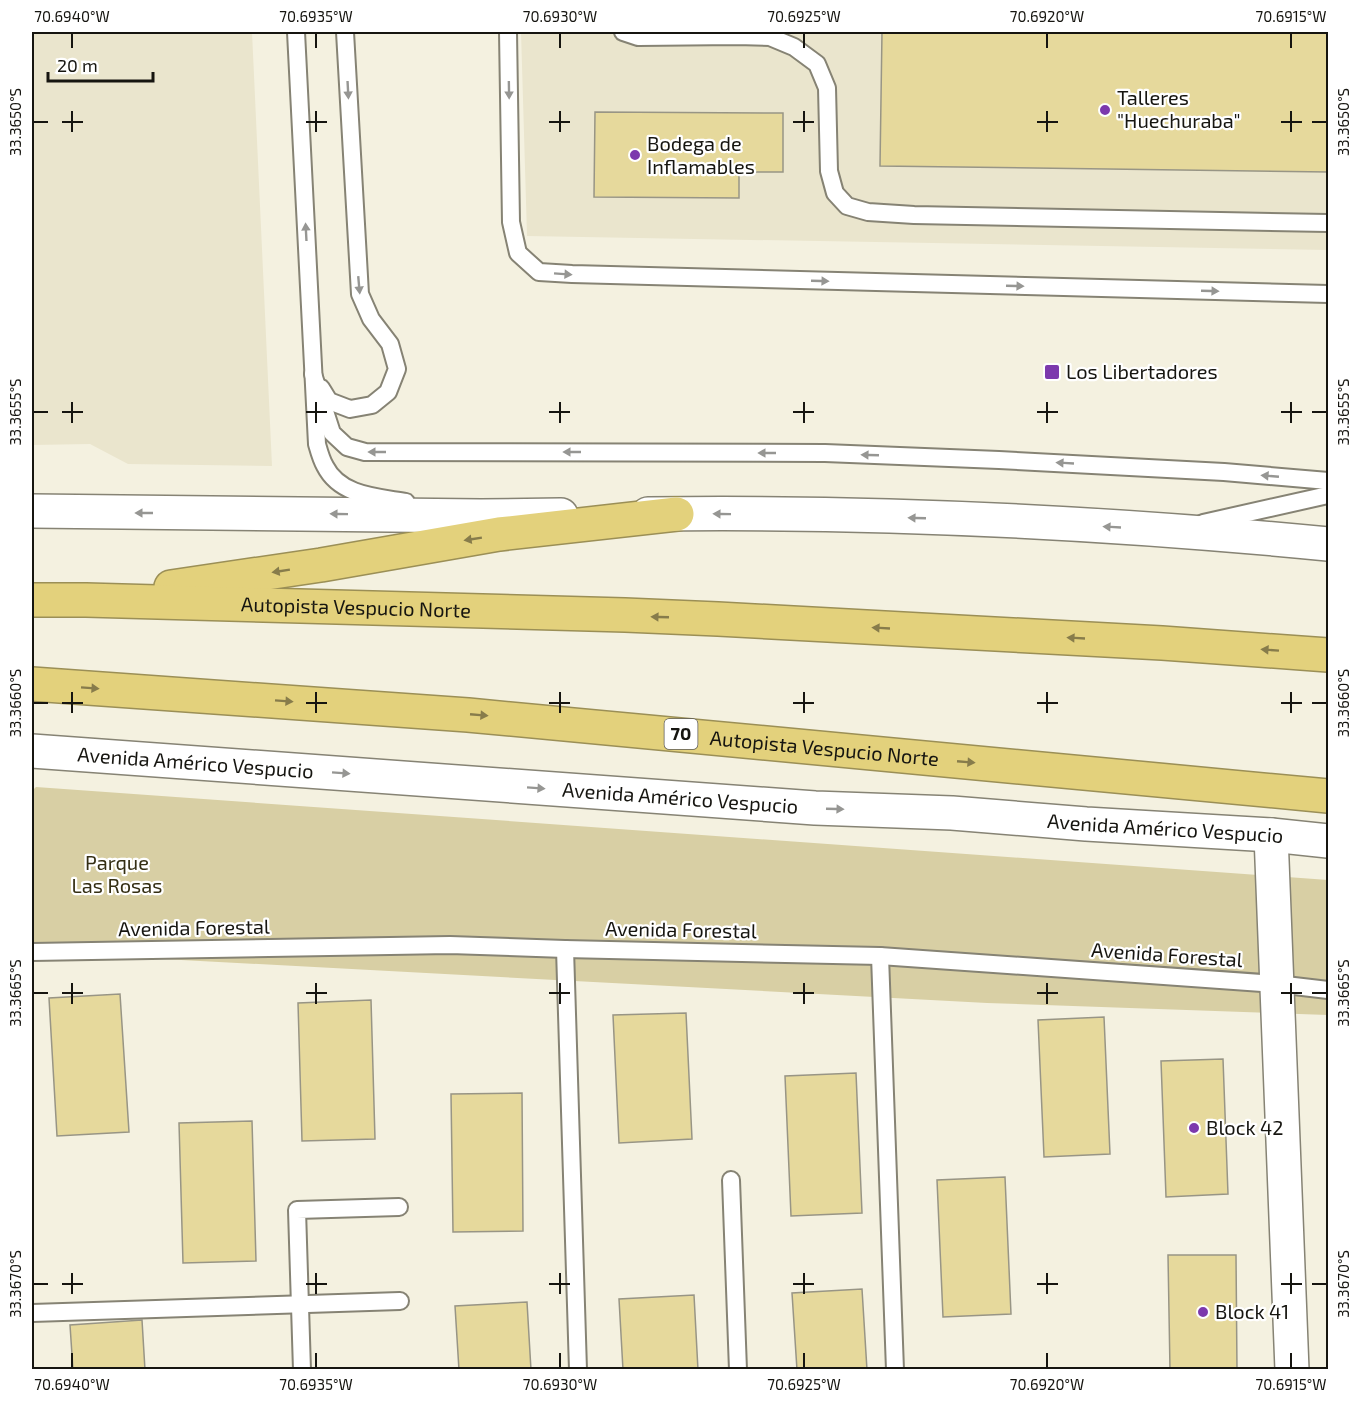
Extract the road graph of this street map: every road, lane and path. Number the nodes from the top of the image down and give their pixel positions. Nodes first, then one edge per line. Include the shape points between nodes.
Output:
1 (296, 32) edge
2 (345, 32) edge
3 (508, 32) edge
4 (623, 32) edge
5 (1329, 223) edge
6 (1329, 294) edge
7 (313, 374) junction
8 (1329, 481) edge
9 (1329, 495) edge
10 (32, 512) edge
11 (677, 514) junction
12 (482, 516) junction
13 (1170, 530) junction
14 (1329, 544) edge
15 (32, 600) edge
16 (86, 600) junction
17 (1329, 654) edge
18 (32, 684) edge
19 (32, 751) edge
20 (1329, 796) edge
21 (1271, 835) junction
22 (1329, 841) edge
23 (565, 949) junction
24 (32, 952) edge
25 (880, 956) junction
26 (1276, 984) junction
27 (1329, 990) edge
28 (731, 1180) dead end
29 (399, 1207) dead end
30 (400, 1301) dead end
31 (300, 1304) junction
32 (32, 1313) edge
33 (302, 1370) edge
34 (578, 1370) edge
35 (738, 1370) edge
36 (895, 1370) edge
37 (1292, 1370) edge

7 -> 1 lane
2 -> 7 lane via 360,294 371,319 390,344 397,369 388,392 372,405 350,409 329,401
3 -> 6 lane via 511,222 518,253 540,272
4 - 5 lane via 638,37 770,37 794,47 817,64 827,88 829,171 835,193 847,206 868,212
8 -> 7 lane via 1224,472 825,453 365,452 347,447 332,433
7 - 12 lane via 317,444 325,467 341,486 357,493
9 - 13 lane
12 -> 10 main road
11 - 12 main road
13 -> 11 main road via 910,517
11 -> 16 highway via 499,534
13 - 14 main road
15 - 16 highway, Autopista Vespucio Norte
17 -> 16 highway, Autopista Vespucio Norte via 718,619
18 -> 20 highway, Autopista Vespucio Norte / 70 via 492,717
19 -> 21 main road, Avenida Américo Vespucio via 815,808 952,813
21 - 22 main road, Avenida Américo Vespucio
21 - 26 main road
23 - 24 lane, Avenida Forestal via 450,945
23 - 25 lane, Avenida Forestal
23 - 34 lane
25 - 26 lane, Avenida Forestal
25 - 36 lane
26 - 27 lane, Avenida Forestal
26 - 37 main road
28 - 35 lane
29 - 31 lane via 297,1209
30 - 31 lane
31 - 32 lane
31 - 33 lane

